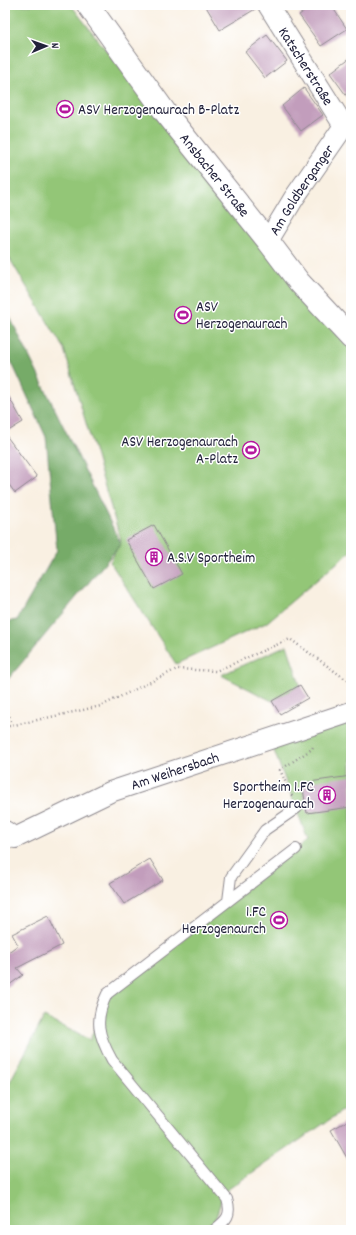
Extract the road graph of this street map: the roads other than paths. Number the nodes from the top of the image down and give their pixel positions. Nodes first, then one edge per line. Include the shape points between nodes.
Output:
1 (88, 5) edge
2 (268, 5) edge
3 (348, 124) edge
4 (268, 241) junction
5 (351, 338) edge
6 (351, 712) edge
7 (297, 808) road end
8 (5, 831) edge
9 (296, 849) dead end
10 (228, 901) junction
11 (214, 1230) edge

1 - 4 street, Ansbacher Straße via 165,112
2 - 3 street, Katscherstraße
3 - 4 street, Am Goldberganger via 294,198
4 - 5 street, Ansbacher Straße via 299,282
6 - 8 street, Am Weihersbach via 110,792 15,838
7 - 10 lane via 265,830 231,877
9 - 10 lane
10 - 11 lane via 107,994 100,1008 98,1024 102,1042 112,1060 227,1199 230,1208 228,1218

